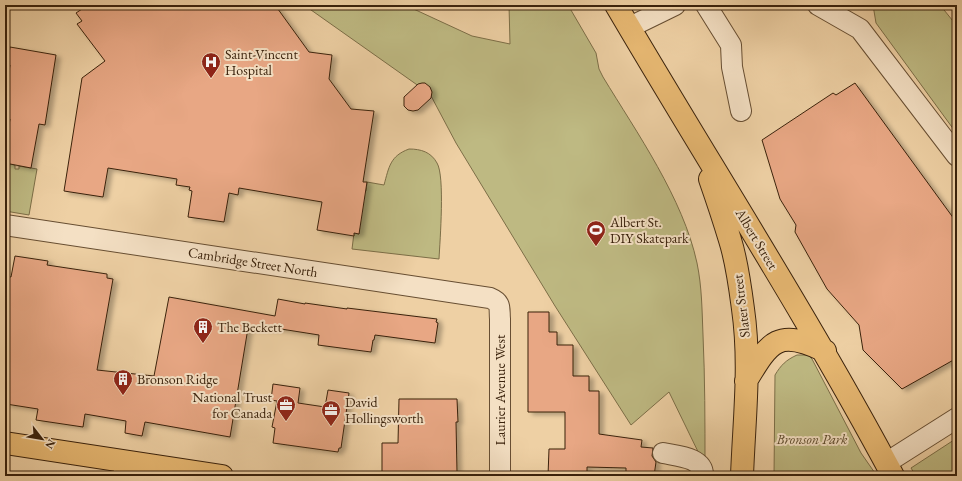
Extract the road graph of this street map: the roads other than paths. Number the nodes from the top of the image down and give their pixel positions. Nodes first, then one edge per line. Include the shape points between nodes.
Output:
1 (616, 5) edge
2 (675, 5) edge
3 (706, 5) edge
4 (818, 5) edge
5 (630, 27) junction
6 (741, 111) dead end
7 (698, 142) junction
8 (957, 156) edge
9 (5, 225) edge
10 (499, 304) joint
11 (825, 351) junction
12 (746, 381) junction
13 (957, 418) edge
14 (5, 442) edge
15 (663, 453) dead end
16 (124, 468) edge
17 (890, 470) edge
18 (222, 476) edge
19 (500, 476) edge
20 (703, 476) edge
21 (742, 476) edge

1 - 5 main road, Albert Street
2 - 5 street
3 - 6 street via 731,45 732,67
4 - 8 street via 860,30
5 - 7 main road, Albert Street
7 - 11 main road, Albert Street
7 - 12 main road, Slater Street via 731,241 739,278 744,317
9 - 10 street, Cambridge Street North via 490,298
10 - 19 street, Laurier Avenue West
11 - 12 main road via 798,340 781,340 769,346
11 - 17 main road, Albert Street
12 - 21 main road, Slater Street
13 - 17 street
14 - 16 main road
15 - 20 street via 695,461 700,465
16 - 18 main road

